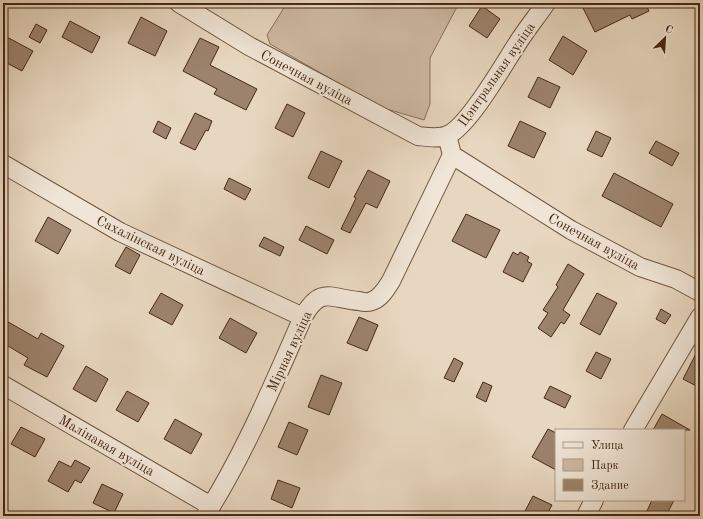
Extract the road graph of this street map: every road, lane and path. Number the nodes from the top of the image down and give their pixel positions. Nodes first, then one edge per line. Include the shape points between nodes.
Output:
1 (179, 3) edge
2 (546, 3) edge
3 (443, 136) junction
4 (452, 155) junction
5 (3, 164) edge
6 (700, 292) edge
7 (303, 317) junction
8 (700, 317) edge
9 (3, 385) edge
10 (634, 429) edge
11 (594, 501) edge
12 (208, 511) edge
13 (586, 516) edge

1 - 3 street, Сонечная вуліца via 249,46 418,136
2 - 3 street, Цэнтральная вуліца via 480,101 457,129
3 - 4 street
4 - 6 street, Сонечная вуліца via 571,230 640,268 676,279
4 - 7 street, Мірная вуліца via 391,281 381,296 371,302 330,295 317,299 309,306
5 - 7 street, Сахалінская вуліца via 120,232
7 - 12 street, Мірная вуліца via 265,404 226,482
8 - 10 street
9 - 12 street, Малінавая вуліца
11 - 13 street

